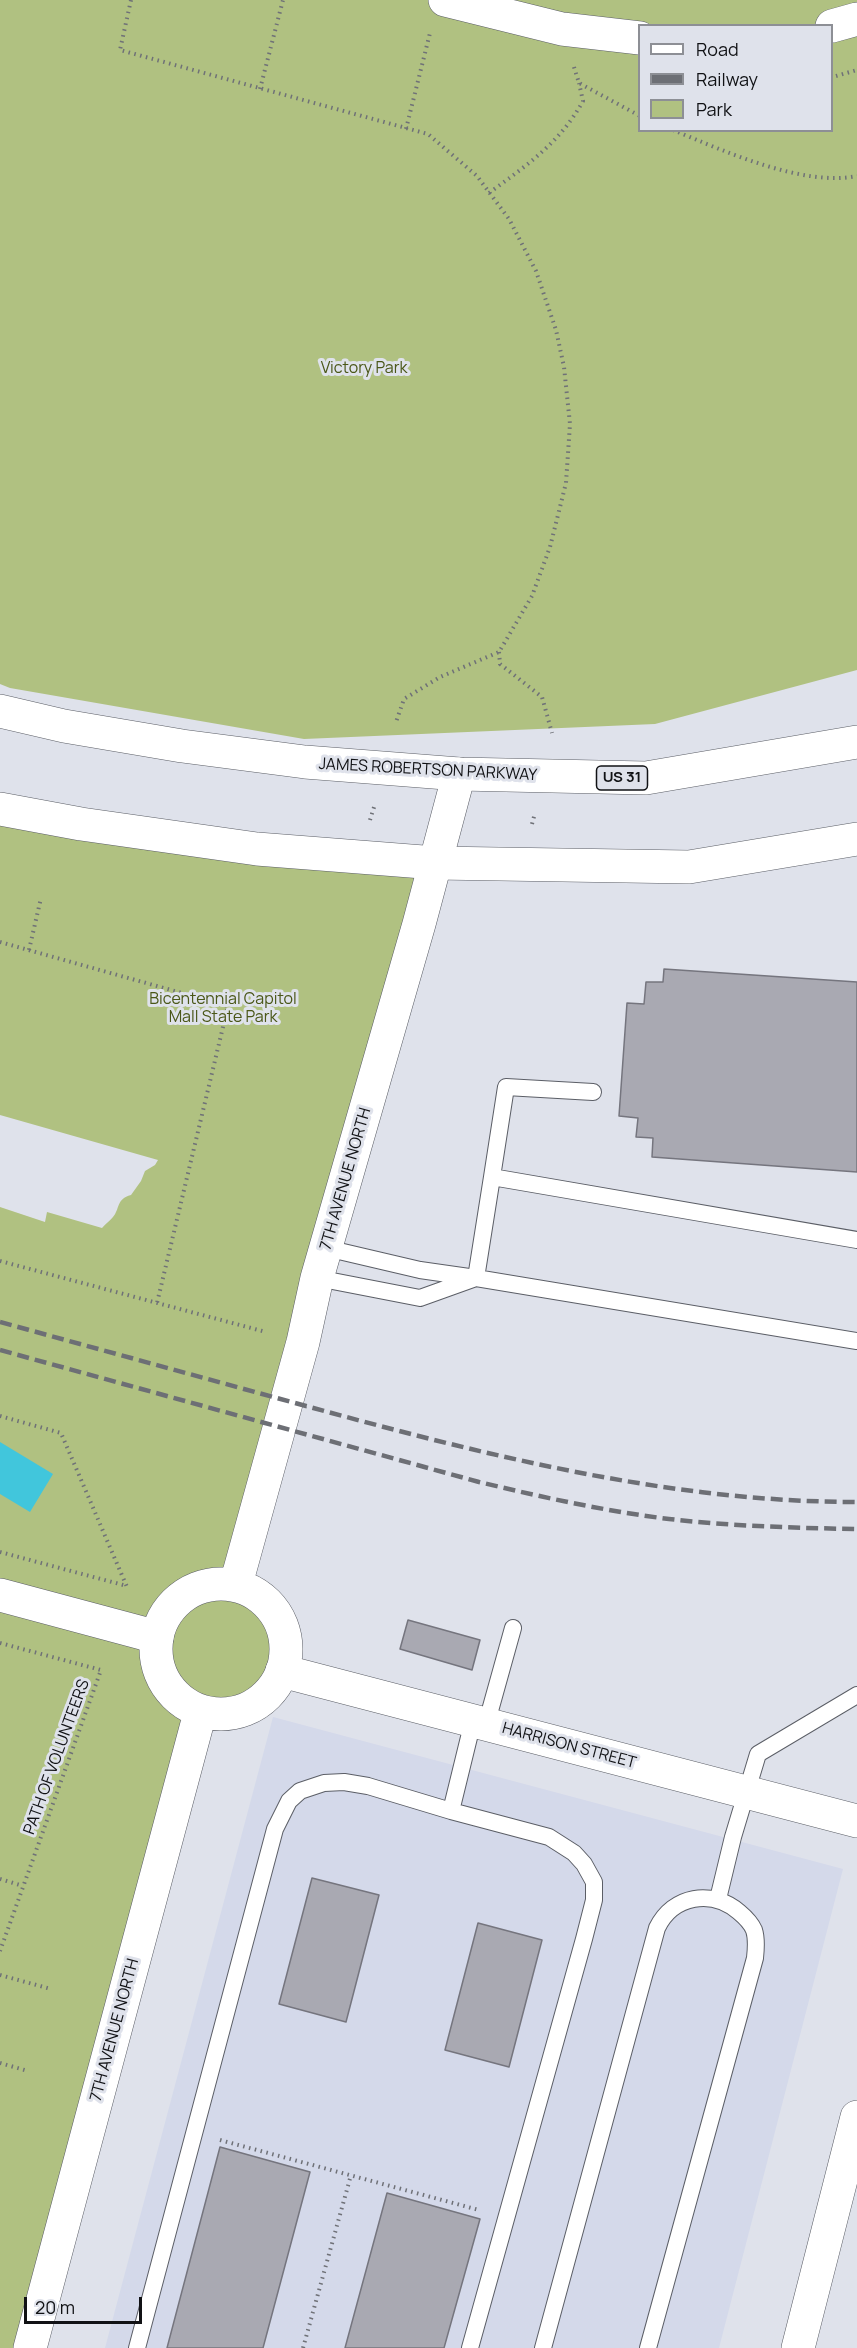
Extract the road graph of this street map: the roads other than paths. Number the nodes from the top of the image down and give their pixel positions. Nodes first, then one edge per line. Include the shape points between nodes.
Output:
1 (439, 11) edge
2 (857, 19) edge
3 (833, 25) edge
4 (638, 38) edge
5 (0, 711) edge
6 (857, 742) edge
7 (459, 774) junction
8 (0, 809) edge
9 (857, 839) edge
10 (436, 863) junction
11 (593, 1092) dead end
12 (492, 1177) junction
13 (857, 1239) edge
14 (321, 1263) junction
15 (476, 1278) junction
16 (857, 1341) edge
17 (236, 1584) junction
18 (0, 1595) edge
19 (513, 1628) dead end
20 (157, 1637) junction
21 (282, 1671) junction
22 (857, 1695) edge
23 (200, 1713) junction
24 (480, 1723) junction
25 (746, 1792) junction
26 (451, 1812) junction
27 (857, 1821) edge
28 (718, 1899) junction
29 (857, 2117) edge
30 (30, 2348) edge
31 (137, 2348) edge
32 (470, 2348) edge
33 (543, 2348) edge
34 (648, 2348) edge
35 (798, 2348) edge

1 - 4 street
2 - 3 street
5 - 7 street, JAMES ROBERTSON PARKWAY / US 31 via 182,746 305,762
6 - 7 street, JAMES ROBERTSON PARKWAY / US 31 via 646,778
7 - 10 street, 7TH AVENUE NORTH
8 - 10 street via 257,849
9 - 10 street via 689,867
10 - 14 street, 7TH AVENUE NORTH
11 - 12 lane via 507,1087
12 - 13 lane
12 - 15 lane
14 - 15 lane
14 - 15 lane via 420,1298
14 - 17 street, 7TH AVENUE NORTH
15 - 16 lane
17 - 20 street via 208,1584 188,1593 170,1608
17 - 21 street via 265,1601 279,1620 285,1636
18 - 20 street
19 - 24 lane
20 - 23 street via 159,1668 167,1685
21 - 23 street via 273,1689 252,1707 229,1715
21 - 24 street, HARRISON STREET
22 - 25 lane via 758,1754
23 - 30 street, 7TH AVENUE NORTH
24 - 25 street, HARRISON STREET
24 - 26 lane
25 - 27 street, HARRISON STREET
25 - 28 lane
26 - 31 lane via 345,1782 305,1789 289,1801 274,1829
26 - 32 lane via 560,1842 584,1864 596,1890
28 - 33 lane via 682,1902 662,1917 657,1928
28 - 34 lane via 753,1927 755,1958
29 - 35 street

